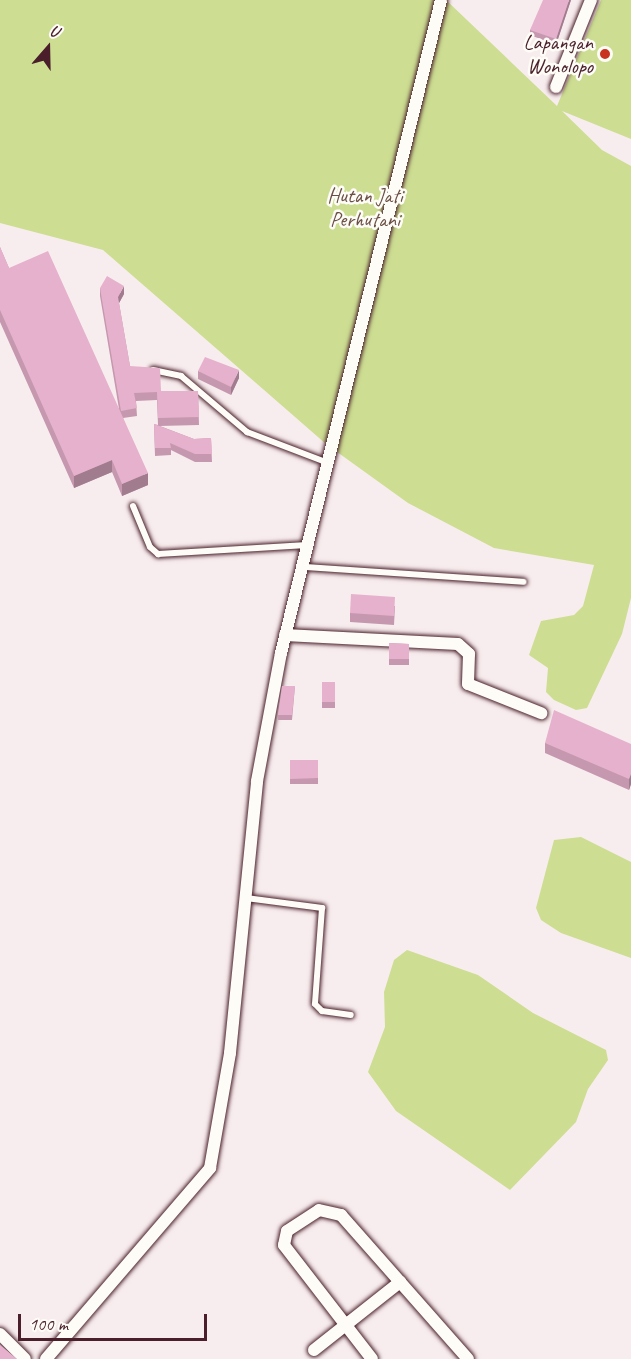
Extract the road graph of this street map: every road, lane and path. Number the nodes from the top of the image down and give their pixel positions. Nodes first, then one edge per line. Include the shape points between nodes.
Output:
1 (441, 0) edge
2 (591, 0) edge
3 (556, 87) dead end
4 (147, 370) edge
5 (328, 463) junction
6 (133, 506) dead end
7 (311, 544) junction
8 (305, 567) junction
9 (523, 582) dead end
10 (285, 635) junction
11 (541, 713) dead end
12 (242, 897) junction
13 (351, 1015) dead end
14 (400, 1282) junction
15 (347, 1324) junction
16 (0, 1334) edge
17 (314, 1350) dead end
18 (25, 1359) edge
19 (46, 1359) edge
20 (372, 1359) edge
21 (468, 1359) edge

1 - 5 street via 368,280
2 - 3 street
4 - 5 lane via 172,370 247,432
5 - 7 street
6 - 7 lane via 150,547 158,554
7 - 8 street
8 - 9 lane
8 - 10 street
10 - 11 street via 458,644 469,654 468,684
10 - 12 street
12 - 13 lane via 322,908 315,1004 322,1011
12 - 19 street via 230,1053 208,1172 188,1187
14 - 15 street
14 - 15 street via 334,1210 319,1210 287,1231 284,1245
14 - 21 street
15 - 17 street
15 - 20 street
16 - 18 street

